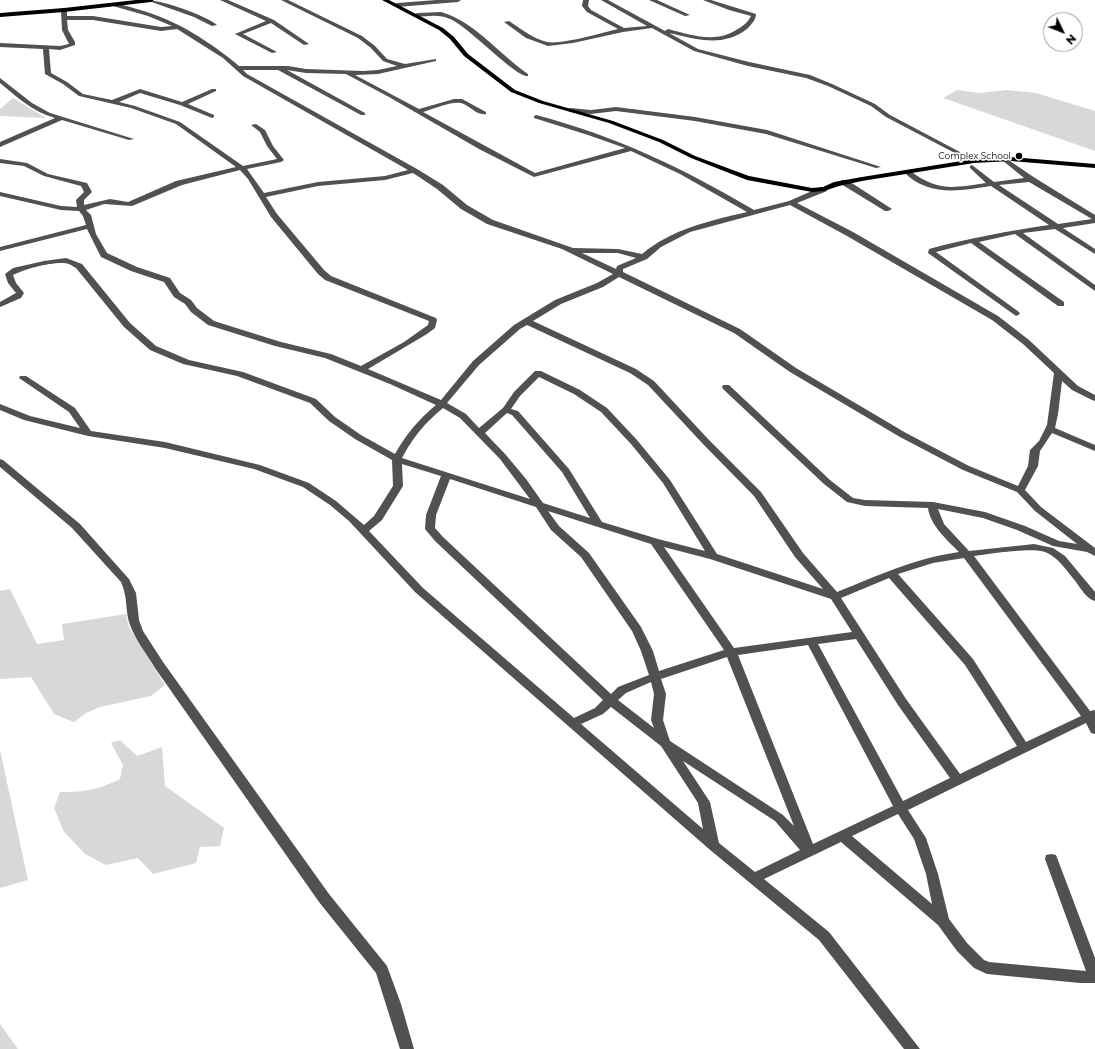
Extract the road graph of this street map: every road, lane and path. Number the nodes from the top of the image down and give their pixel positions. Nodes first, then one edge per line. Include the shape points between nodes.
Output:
1 (150, 0) edge
2 (223, 0) edge
3 (284, 0) edge
4 (385, 0) edge
5 (458, 0) edge
6 (586, 0) edge
7 (604, 0) edge
8 (652, 0) edge
9 (706, 0) edge
10 (115, 5) junction
11 (396, 6) junction
12 (64, 10) junction
13 (0, 15) edge
14 (687, 15) dead end
15 (417, 16) junction
16 (64, 18) junction
17 (272, 21) junction
18 (507, 22) dead end
19 (214, 25) dead end
20 (177, 27) junction
21 (651, 27) junction
22 (660, 29) junction
23 (623, 30) junction
24 (714, 40) junction
25 (306, 44) dead end
26 (0, 45) edge
27 (46, 47) junction
28 (693, 48) junction
29 (274, 52) dead end
30 (434, 60) dead end
31 (406, 66) junction
32 (239, 68) junction
33 (277, 68) junction
34 (348, 73) junction
35 (526, 75) dead end
36 (0, 80) edge
37 (214, 90) dead end
38 (113, 102) junction
39 (182, 104) junction
40 (570, 110) junction
41 (418, 111) junction
42 (484, 113) dead end
43 (362, 114) dead end
44 (212, 116) dead end
45 (536, 117) dead end
46 (61, 118) junction
47 (254, 125) dead end
48 (131, 139) dead end
49 (0, 146) edge
50 (630, 149) junction
51 (1004, 159) junction
52 (0, 161) edge
53 (973, 164) junction
54 (1095, 166) edge
55 (878, 167) dead end
56 (243, 169) junction
57 (415, 170) junction
58 (907, 171) junction
59 (1031, 179) junction
60 (844, 182) junction
61 (992, 184) junction
62 (824, 189) junction
63 (0, 194) edge
64 (262, 196) junction
65 (790, 203) junction
66 (81, 209) junction
67 (888, 209) dead end
68 (753, 212) junction
69 (1095, 219) edge
70 (90, 226) junction
71 (1055, 226) junction
72 (1016, 232) junction
73 (973, 241) junction
74 (0, 249) edge
75 (569, 250) junction
76 (1095, 252) edge
77 (644, 257) junction
78 (618, 274) junction
79 (1095, 289) edge
80 (1061, 304) dead end
81 (0, 305) edge
82 (1016, 314) dead end
83 (526, 321) junction
84 (362, 369) junction
85 (1059, 372) junction
86 (23, 378) dead end
87 (726, 387) dead end
88 (1095, 398) edge
89 (442, 404) junction
90 (0, 407) edge
91 (506, 410) junction
92 (1050, 429) junction
93 (88, 433) junction
94 (479, 433) junction
95 (1095, 448) edge
96 (397, 460) junction
97 (0, 462) edge
98 (446, 476) junction
99 (1020, 490) junction
100 (538, 504) junction
101 (933, 505) junction
102 (598, 523) junction
103 (364, 530) junction
104 (655, 542) junction
105 (1093, 550) edge
106 (966, 553) junction
107 (713, 556) junction
108 (891, 573) junction
109 (835, 597) junction
110 (1095, 598) edge
111 (858, 634) junction
112 (811, 641) junction
113 (731, 652) junction
114 (655, 677) junction
115 (610, 700) junction
116 (1092, 716) edge
117 (572, 723) junction
118 (1095, 730) edge
119 (665, 743) junction
120 (1024, 748) junction
121 (958, 780) junction
122 (900, 808) junction
123 (843, 836) junction
124 (713, 844) junction
125 (810, 852) junction
126 (1051, 859) dead end
127 (754, 878) junction
128 (943, 921) junction
129 (1095, 976) edge
130 (407, 1049) edge
131 (913, 1049) edge

1 - 10 main road
1 - 19 street
2 - 17 street
3 - 31 street via 360,38 385,60
4 - 11 main road
5 - 11 street
6 - 23 street via 585,6 589,11
7 - 21 street
8 - 14 street
9 - 24 street via 754,15 753,20 744,28
10 - 12 main road
10 - 20 street via 159,18
11 - 15 main road
12 - 13 main road
12 - 16 street
15 - 35 street via 441,14 454,18
15 - 40 main road via 441,29 466,55 513,91
16 - 20 street via 93,18 161,29
16 - 27 street via 65,30 72,46
17 - 25 street
17 - 29 street via 238,34
18 - 23 street via 528,37 548,44 573,42
20 - 32 street via 226,57
21 - 22 street
21 - 23 street
22 - 24 street
22 - 28 street
24 - 28 street
26 - 27 street
27 - 38 street via 48,74 81,95
28 - 53 street via 748,64 808,76 830,85 872,105
30 - 31 street
31 - 34 street via 378,72
32 - 33 street
32 - 57 street via 257,82
33 - 34 street
33 - 43 street
34 - 41 street
36 - 46 street via 30,104
37 - 39 street
38 - 39 street via 140,92
38 - 56 street via 178,123
39 - 44 street
40 - 55 street via 591,112 616,109 695,119 767,132
40 - 62 main road via 661,141 693,157 747,178 812,190
41 - 42 street via 462,101
41 - 50 street via 491,154 534,175
45 - 50 street via 610,140
46 - 48 street
46 - 49 street
47 - 56 street via 263,131 281,160
50 - 68 street via 686,174
51 - 53 main road
51 - 54 main road
51 - 59 street
52 - 66 street via 25,164 46,175 84,185 88,192 80,200
53 - 58 main road
53 - 61 street
56 - 64 street
56 - 66 street via 180,182 128,204 117,201
57 - 64 street via 385,178 318,184
57 - 75 street via 464,207 490,222
58 - 60 main road
58 - 61 street via 928,187 940,190
59 - 61 street
59 - 69 street
60 - 62 main road
60 - 67 street
61 - 71 street
62 - 65 street
63 - 66 street via 61,208
64 - 84 street via 274,215 328,278 433,320 432,326 404,346
65 - 68 street
65 - 85 street via 850,234 995,318
66 - 70 street via 87,215
68 - 77 street via 687,230 658,245
69 - 71 street
70 - 74 street
70 - 84 street via 104,255 167,280 178,295 211,323 278,344 328,356
71 - 72 street
71 - 76 street
72 - 73 street
72 - 79 street
73 - 80 street
73 - 82 street via 937,249 932,253
75 - 77 street via 618,251
75 - 78 street
77 - 78 street via 620,268
78 - 83 street via 600,285 558,302
78 - 99 street via 737,331 793,370 904,435 966,468
81 - 96 street via 18,296 20,292 12,283 9,274 44,263 66,260 80,266 127,325 152,348 186,362 240,374 313,401 332,420
83 - 89 street via 476,363
83 - 109 street via 633,371 651,383 758,494 799,555
84 - 89 street
85 - 88 street via 1075,388
85 - 92 street
86 - 93 street via 72,410
87 - 101 street via 827,482 850,500 865,503
89 - 94 street via 463,416
89 - 96 street via 421,422 407,440
90 - 93 street via 27,418
91 - 94 street
91 - 102 street via 519,417 566,471
91 - 107 street via 538,372 577,392 604,410 667,482
92 - 95 street
92 - 99 street via 1044,443 1035,450 1036,458 1031,474
93 - 103 street via 165,445 257,467 306,485
94 - 100 street via 503,457
96 - 98 street
96 - 103 street via 398,486 378,518
97 - 130 street via 76,526 125,581 138,632 159,665 324,898 382,970
98 - 100 street
98 - 115 street via 431,515 430,529
99 - 105 street via 1038,509
100 - 102 street
100 - 114 street via 555,528 585,555 628,615 647,651
101 - 105 street via 986,515 1058,544
101 - 106 street via 933,511 943,529
102 - 104 street
103 - 117 street via 420,590
104 - 107 street
104 - 113 street
106 - 108 street via 928,561
106 - 110 street via 1031,548 1049,550 1062,559
106 - 116 street
107 - 109 street
108 - 109 street
108 - 120 street via 969,662
109 - 111 street
111 - 112 street
111 - 121 street via 902,702
112 - 113 street
112 - 122 street
113 - 114 street
113 - 125 street
114 - 115 street via 622,690
114 - 119 street via 660,694 657,720
115 - 117 street via 599,711
115 - 119 street
116 - 118 street
116 - 120 street
117 - 124 street
119 - 124 street via 704,802
119 - 125 street via 779,818
120 - 121 street
121 - 122 street
122 - 123 street
122 - 128 street via 920,838
123 - 125 street
123 - 128 street
124 - 127 street
125 - 127 street
126 - 129 street
127 - 131 street via 824,936
128 - 129 street via 962,947 979,964 987,968 1080,977

